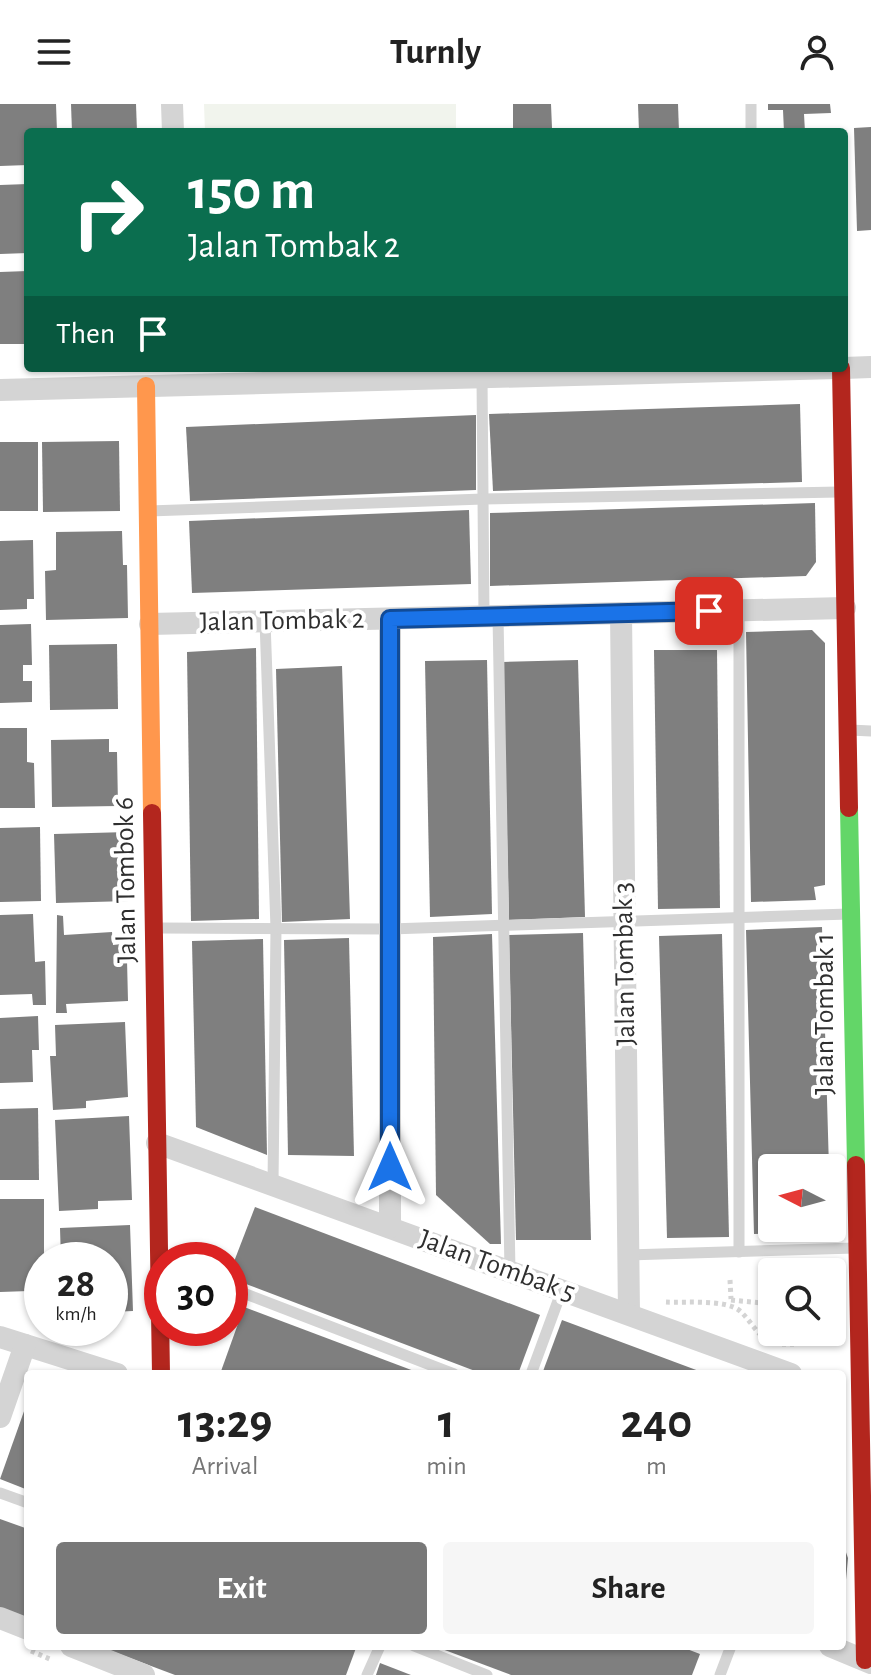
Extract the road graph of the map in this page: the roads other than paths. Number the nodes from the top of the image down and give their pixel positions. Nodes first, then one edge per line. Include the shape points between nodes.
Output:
1 (172, 104) edge
2 (751, 104) edge
3 (173, 128) edge
4 (751, 128) edge
5 (871, 367) edge
6 (848, 368) edge
7 (681, 372) edge
8 (841, 372) edge
9 (180, 376) edge
10 (482, 377) junction
11 (146, 386) junction
12 (0, 390) edge
13 (843, 492) junction
14 (483, 499) junction
15 (148, 511) junction
16 (845, 608) junction
17 (739, 610) junction
18 (621, 613) junction
19 (491, 616) junction
20 (390, 619) junction
21 (265, 621) junction
22 (150, 624) junction
23 (849, 730) junction
24 (871, 731) edge
25 (852, 914) junction
26 (738, 918) junction
27 (624, 921) junction
28 (505, 925) junction
29 (154, 928) junction
30 (276, 928) junction
31 (390, 929) junction
32 (862, 1064) edge
33 (157, 1143) junction
34 (273, 1184) junction
35 (390, 1227) junction
36 (160, 1242) edge
37 (856, 1248) junction
38 (739, 1252) junction
39 (628, 1255) junction
40 (510, 1271) junction
41 (562, 1290) junction
42 (248, 1295) edge
43 (629, 1314) junction
44 (0, 1337) edge
45 (24, 1345) edge
46 (25, 1346) edge
47 (28, 1346) edge
48 (161, 1346) edge
49 (104, 1370) edge
50 (161, 1370) edge
51 (444, 1370) edge
52 (532, 1370) edge
53 (780, 1370) edge
54 (858, 1390) edge
55 (0, 1417) edge
56 (0, 1493) edge
57 (24, 1502) edge
58 (0, 1618) edge
59 (22, 1637) edge
60 (378, 1650) edge
61 (424, 1650) edge
62 (729, 1650) edge
63 (840, 1650) edge
64 (66, 1655) edge
65 (868, 1662) edge
66 (144, 1675) edge
67 (367, 1675) edge
68 (487, 1675) edge
69 (720, 1675) edge

1 - 3 street
2 - 4 lane
5 - 6 street
7 - 10 street
8 - 13 street, Jalan Tombak 1
9 - 10 street
9 - 11 street
10 - 14 lane
11 - 12 street
11 - 15 street, Jalan Tombok 6
13 - 14 lane
13 - 16 street, Jalan Tombak 1
14 - 15 lane
14 - 19 lane
15 - 22 street, Jalan Tombok 6
16 - 17 street, Jalan Tombak 2
16 - 23 street, Jalan Tombak 1
17 - 18 street, Jalan Tombak 2
17 - 26 lane
18 - 19 street, Jalan Tombak 2
18 - 27 street, Jalan Tombak 3
19 - 20 street, Jalan Tombak 2
19 - 28 lane
20 - 21 street, Jalan Tombak 2
20 - 31 street
21 - 22 street, Jalan Tombak 2
21 - 30 lane
22 - 29 street, Jalan Tombok 6
23 - 24 lane
23 - 25 street, Jalan Tombak 1
25 - 26 lane
25 - 32 street, Jalan Tombak 1
26 - 27 lane
26 - 38 lane
27 - 28 lane
27 - 39 street, Jalan Tombak 3
28 - 31 lane
28 - 40 lane
29 - 30 lane
29 - 33 street, Jalan Tombok 6
30 - 31 lane
30 - 34 lane
31 - 35 street
32 - 37 street, Jalan Tombak 1
33 - 34 street, Jalan Tombak 5
33 - 36 street, Jalan Tombok 6
34 - 35 street, Jalan Tombak 5
35 - 40 street, Jalan Tombak 5
37 - 38 lane
37 - 54 street, Jalan Tombak 1
38 - 39 lane
39 - 43 street, Jalan Tombak 3
40 - 41 street, Jalan Tombak 5
41 - 43 street, Jalan Tombak 5
41 - 52 lane
42 - 51 lane
43 - 53 street, Jalan Tombak 5
44 - 45 street
46 - 55 street
47 - 49 street
48 - 50 street, Jalan Tombok 6
54 - 65 street, Jalan Tombak 1 via 856,1522
56 - 57 lane
58 - 59 street
60 - 67 lane
61 - 68 lane
62 - 69 lane
63 - 65 street
64 - 66 street

